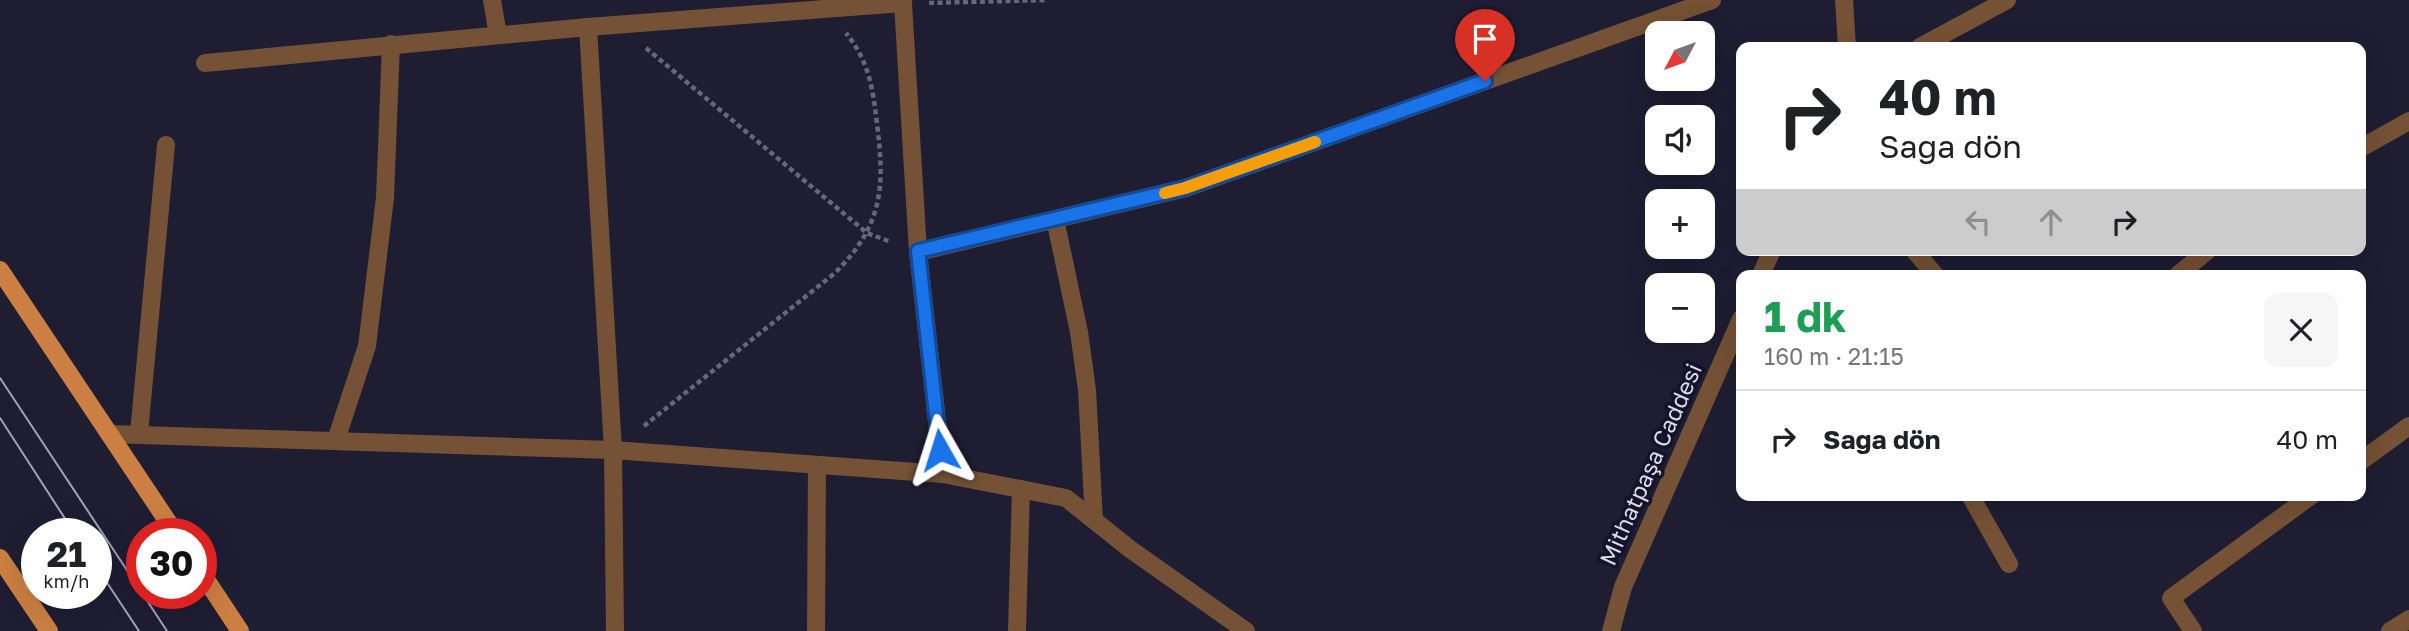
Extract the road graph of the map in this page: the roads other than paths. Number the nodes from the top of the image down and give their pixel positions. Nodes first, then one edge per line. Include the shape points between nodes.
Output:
1 (492, 0) edge
2 (1712, 0) edge
3 (1844, 0) edge
4 (2007, 0) edge
5 (588, 27) junction
6 (498, 35) junction
7 (1847, 42) edge
8 (1929, 42) edge
9 (391, 44) junction
10 (205, 63) dead end
11 (2409, 121) edge
12 (166, 145) dead end
13 (2366, 145) edge
14 (1055, 219) junction
15 (918, 251) junction
16 (1919, 256) edge
17 (2201, 256) edge
18 (0, 270) edge
19 (1931, 270) edge
20 (2184, 270) edge
21 (1736, 330) edge
22 (2409, 426) edge
23 (110, 433) junction
24 (139, 433) junction
25 (336, 440) junction
26 (613, 450) junction
27 (2366, 457) edge
28 (817, 465) junction
29 (943, 474) junction
30 (1021, 489) junction
31 (1973, 501) edge
32 (2304, 501) edge
33 (166, 518) edge
34 (1094, 520) junction
35 (0, 558) edge
36 (2009, 564) dead end
37 (217, 596) edge
38 (2409, 619) edge
39 (49, 631) edge
40 (240, 631) edge
41 (615, 631) edge
42 (816, 631) edge
43 (1017, 631) edge
44 (1246, 631) edge
45 (1611, 631) edge
46 (2193, 631) edge
47 (2390, 631) edge

1 - 6 street
2 - 14 street via 1185,188
3 - 7 street
4 - 8 street
5 - 6 street
5 - 15 street via 903,3
5 - 26 street
6 - 9 street
9 - 10 street
9 - 25 street via 385,198 368,345
11 - 13 street
12 - 24 street
14 - 15 street
14 - 34 street via 1087,390
15 - 29 street
16 - 19 street
17 - 20 street
18 - 23 main road
21 - 45 street, Mithatpaşa Caddesi via 1623,587
22 - 27 street
23 - 24 street
23 - 33 main road
24 - 25 street
25 - 26 street
26 - 28 street
26 - 41 street
28 - 29 street
28 - 42 street
29 - 30 street
30 - 34 street via 1066,498
30 - 43 street
31 - 36 street
32 - 46 street via 2171,598
34 - 44 street
35 - 39 main road
37 - 40 main road
38 - 47 street

